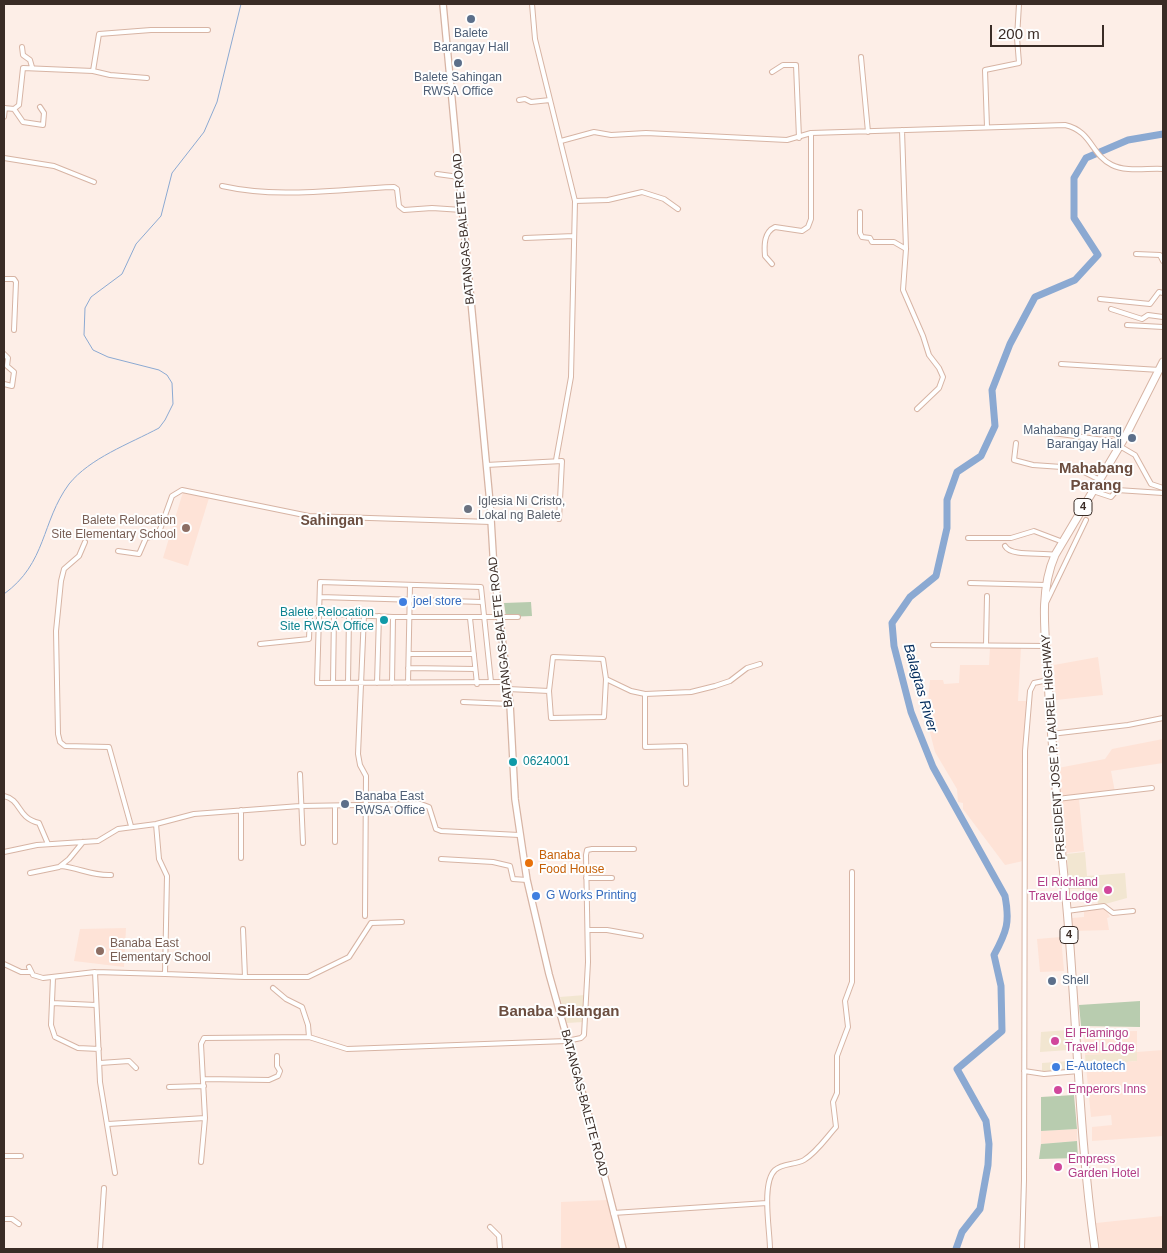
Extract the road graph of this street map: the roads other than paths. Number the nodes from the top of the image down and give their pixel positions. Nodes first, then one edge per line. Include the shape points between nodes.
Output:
1 (443, 4) edge
2 (532, 4) edge
3 (1019, 4) edge
4 (208, 30) dead end
5 (22, 47) dead end
6 (861, 57) dead end
7 (32, 67) junction
8 (93, 71) junction
9 (772, 72) dead end
10 (146, 78) dead end
11 (519, 100) dead end
12 (550, 100) junction
13 (40, 107) dead end
14 (4, 108) edge
15 (14, 109) junction
16 (4, 116) edge
17 (987, 127) junction
18 (902, 130) junction
19 (868, 132) junction
20 (811, 133) junction
21 (799, 138) junction
22 (560, 141) junction
23 (4, 158) edge
24 (1163, 169) edge
25 (437, 174) dead end
26 (459, 177) junction
27 (94, 182) dead end
28 (222, 186) dead end
29 (576, 201) junction
30 (678, 209) dead end
31 (462, 210) junction
32 (860, 212) dead end
33 (574, 236) junction
34 (525, 238) dead end
35 (906, 249) junction
36 (1136, 254) dead end
37 (1163, 261) edge
38 (772, 264) dead end
39 (4, 279) edge
40 (1163, 293) edge
41 (1100, 299) dead end
42 (1111, 309) dead end
43 (1163, 317) edge
44 (1127, 325) dead end
45 (1163, 327) edge
46 (14, 330) dead end
47 (4, 354) edge
48 (1061, 364) dead end
49 (1162, 366) edge
50 (4, 384) edge
51 (917, 409) dead end
52 (1085, 427) dead end
53 (1039, 432) dead end
54 (1125, 437) junction
55 (1016, 443) dead end
56 (1120, 445) junction
57 (556, 460) junction
58 (486, 465) junction
59 (1100, 480) junction
60 (1163, 488) edge
61 (1093, 491) junction
62 (1163, 493) edge
63 (559, 519) dead end
64 (1086, 520) dead end
65 (491, 522) junction
66 (968, 538) dead end
67 (85, 542) dead end
68 (1063, 542) junction
69 (1005, 546) dead end
70 (118, 552) dead end
71 (1055, 555) junction
72 (970, 583) dead end
73 (410, 585) junction
74 (1046, 585) junction
75 (987, 596) dead end
76 (320, 597) junction
77 (410, 600) junction
78 (482, 602) junction
79 (1044, 605) junction
80 (319, 613) junction
81 (334, 614) junction
82 (349, 615) junction
83 (364, 615) junction
84 (379, 616) junction
85 (410, 616) junction
86 (393, 617) junction
87 (518, 617) dead end
88 (470, 618) junction
89 (484, 618) junction
90 (500, 618) junction
91 (260, 644) dead end
92 (933, 645) dead end
93 (986, 645) junction
94 (1046, 646) junction
95 (409, 654) junction
96 (474, 654) junction
97 (760, 664) dead end
98 (408, 668) junction
99 (476, 669) junction
100 (606, 679) junction
101 (1048, 680) junction
102 (491, 682) junction
103 (333, 683) junction
104 (348, 683) junction
105 (362, 683) junction
106 (377, 683) junction
107 (392, 683) junction
108 (408, 683) junction
109 (477, 684) junction
110 (508, 685) junction
111 (549, 691) junction
112 (645, 694) junction
113 (463, 702) dead end
114 (510, 704) junction
115 (1163, 718) edge
116 (1051, 734) junction
117 (300, 774) dead end
118 (686, 784) dead end
119 (1152, 788) dead end
120 (4, 796) edge
121 (1056, 799) junction
122 (365, 805) junction
123 (300, 806) junction
124 (335, 806) junction
125 (241, 810) junction
126 (156, 824) junction
127 (131, 826) junction
128 (519, 835) junction
129 (83, 842) junction
130 (335, 842) dead end
131 (303, 843) dead end
132 (48, 844) junction
133 (634, 849) dead end
134 (4, 852) edge
135 (241, 858) dead end
136 (441, 859) dead end
137 (61, 866) junction
138 (852, 872) dead end
139 (30, 874) dead end
140 (111, 876) dead end
141 (586, 878) junction
142 (612, 878) dead end
143 (527, 880) junction
144 (1067, 911) junction
145 (1133, 911) dead end
146 (365, 916) dead end
147 (402, 922) dead end
148 (243, 929) dead end
149 (588, 930) junction
150 (641, 936) dead end
151 (4, 964) edge
152 (95, 972) junction
153 (165, 974) junction
154 (245, 976) junction
155 (53, 978) junction
156 (273, 988) dead end
157 (52, 1003) junction
158 (96, 1005) junction
159 (309, 1037) junction
160 (567, 1041) junction
161 (99, 1049) junction
162 (277, 1056) dead end
163 (100, 1063) junction
164 (136, 1068) dead end
165 (1024, 1071) junction
166 (1079, 1071) junction
167 (204, 1079) junction
168 (204, 1086) junction
169 (169, 1087) dead end
170 (205, 1118) junction
171 (108, 1124) junction
172 (4, 1156) edge
173 (20, 1156) dead end
174 (201, 1162) dead end
175 (115, 1173) dead end
176 (104, 1188) dead end
177 (767, 1203) junction
178 (613, 1213) junction
179 (4, 1219) edge
180 (19, 1224) dead end
181 (490, 1227) dead end
182 (100, 1249) edge
183 (500, 1249) edge
184 (623, 1249) edge
185 (770, 1249) edge
186 (1022, 1249) edge
187 (1095, 1249) edge

1 - 26 main road, BATANGAS-BALETE ROAD
2 - 12 street via 535,39
3 - 17 street via 1019,62 985,70
4 - 8 street via 101,33 97,38
5 - 7 street via 23,55 30,60
6 - 19 street
7 - 8 street
7 - 15 street via 23,68 20,101
8 - 10 street
9 - 21 street via 783,65 796,65
11 - 12 street
12 - 22 street
13 - 15 street via 44,113 43,125 23,122
14 - 15 street
14 - 16 street
17 - 18 street
17 - 24 street via 1075,127 1112,165
18 - 19 street
18 - 35 street
19 - 20 street
20 - 21 street
20 - 38 street via 811,219 802,231 775,227 768,232 765,256
21 - 22 street via 610,135 594,132
22 - 29 street
23 - 27 street via 54,166
25 - 26 street
26 - 31 main road, BATANGAS-BALETE ROAD
28 - 31 street via 273,194 394,187 399,206 404,210
29 - 30 street via 608,200 642,192 670,202
29 - 33 street
31 - 58 main road, BATANGAS-BALETE ROAD
32 - 35 street via 862,237 870,238 872,242 894,242
33 - 34 street
33 - 57 street via 571,377
35 - 51 street via 903,290 929,355 942,378 939,388
36 - 37 street via 1160,256
39 - 46 street via 16,282
40 - 41 street via 1159,292 1150,304
42 - 43 street via 1142,319 1148,315
44 - 45 street
47 - 50 street via 8,358 7,366 14,372 12,386
48 - 49 street
49 - 54 highway, PRESIDENT JOSE P. LAUREL HIGHWAY / 4
52 - 54 street
53 - 56 street via 1088,436
54 - 56 highway, PRESIDENT JOSE P. LAUREL HIGHWAY / 4
55 - 59 street via 1014,460 1033,465 1076,468
56 - 59 highway, PRESIDENT JOSE P. LAUREL HIGHWAY / 4
56 - 60 street via 1135,455 1151,484
57 - 58 street
57 - 63 street via 562,461
58 - 65 main road, BATANGAS-BALETE ROAD
59 - 61 highway, PRESIDENT JOSE P. LAUREL HIGHWAY / 4
61 - 62 street via 1110,497 1117,490
61 - 68 highway, PRESIDENT JOSE P. LAUREL HIGHWAY / 4
64 - 79 street
65 - 70 street via 309,516 182,490 172,496 159,534 146,538 139,554
65 - 90 main road, BATANGAS-BALETE ROAD
66 - 68 street via 1006,539 1034,531
67 - 127 street via 79,556 64,569 60,581 56,631 58,734 65,746 109,747
68 - 71 highway, PRESIDENT JOSE P. LAUREL HIGHWAY / 4
69 - 71 street via 1013,553
71 - 74 highway, PRESIDENT JOSE P. LAUREL HIGHWAY / 4
72 - 74 street
73 - 76 street via 320,582
73 - 77 street
73 - 78 street via 481,587
74 - 79 highway, PRESIDENT JOSE P. LAUREL HIGHWAY / 4
75 - 93 street
76 - 77 street
76 - 80 street
77 - 78 street
77 - 85 street
78 - 89 street
79 - 94 highway, PRESIDENT JOSE P. LAUREL HIGHWAY / 4
80 - 81 street
80 - 91 street via 310,613 309,639
80 - 103 street via 317,683
81 - 82 street
81 - 103 street
82 - 83 street
82 - 104 street
83 - 84 street
83 - 105 street
84 - 86 street
84 - 106 street
85 - 86 street
85 - 88 street
85 - 95 street
86 - 107 street
87 - 90 street
88 - 89 street
88 - 96 street
89 - 90 street
89 - 102 street
90 - 110 main road, BATANGAS-BALETE ROAD
92 - 93 street
93 - 94 street
94 - 101 highway, PRESIDENT JOSE P. LAUREL HIGHWAY / 4
95 - 96 street
95 - 98 street
96 - 99 street
97 - 112 street via 746,668 730,681 715,686 691,692
98 - 99 street
98 - 108 street
99 - 109 street
100 - 111 street via 603,659 553,657
100 - 111 street via 604,717 551,718
100 - 112 street via 630,691
101 - 116 highway, PRESIDENT JOSE P. LAUREL HIGHWAY / 4
101 - 165 street via 1037,682 1030,691 1025,751
102 - 109 street
102 - 110 street
103 - 104 street
104 - 105 street
105 - 106 street
105 - 122 street via 358,754 366,776
106 - 107 street
107 - 108 street
108 - 109 street
110 - 111 street
110 - 114 main road, BATANGAS-BALETE ROAD
112 - 118 street via 645,747 685,746
113 - 114 street
114 - 128 main road, BATANGAS-BALETE ROAD
115 - 116 street
116 - 121 highway, PRESIDENT JOSE P. LAUREL HIGHWAY / 4
117 - 123 street
119 - 121 street
120 - 132 street via 14,800 26,818 39,823
121 - 144 highway, PRESIDENT JOSE P. LAUREL HIGHWAY / 4
122 - 124 street
122 - 128 street via 427,804 436,829 441,831
122 - 146 street
123 - 124 street
123 - 125 street
123 - 131 street
124 - 130 street
125 - 126 street via 183,816
125 - 135 street
126 - 127 street
126 - 153 street via 159,859 167,876
127 - 129 street via 118,828 102,840
128 - 143 main road, BATANGAS-BALETE ROAD
129 - 132 street
129 - 137 street
132 - 134 street
133 - 141 street via 587,850
136 - 143 street via 510,866 513,878
137 - 139 street
137 - 140 street via 96,876
138 - 177 street via 852,982 845,1000 848,1027 837,1056 837,1093 833,1102 836,1127 813,1154 774,1171
141 - 142 street
141 - 149 street
143 - 160 main road, BATANGAS-BALETE ROAD
144 - 145 street via 1104,906 1113,913
144 - 166 highway, PRESIDENT JOSE P. LAUREL HIGHWAY / 4
147 - 154 street via 371,923 345,960 308,977
148 - 154 street
149 - 150 street
149 - 160 street via 584,1035
151 - 155 street via 21,972 30,969 39,978
152 - 153 street
152 - 155 street
152 - 158 street
153 - 154 street
155 - 157 street
156 - 159 street via 302,1007
157 - 158 street
157 - 161 street via 55,1037 78,1048
158 - 161 street
159 - 160 street via 347,1049
159 - 167 street via 204,1038 201,1044
160 - 178 main road, BATANGAS-BALETE ROAD
161 - 163 street
162 - 167 street via 280,1071 272,1079
163 - 164 street via 129,1061
163 - 171 street
165 - 166 street via 1044,1074
165 - 186 street
166 - 187 highway, PRESIDENT JOSE P. LAUREL HIGHWAY / 4
167 - 168 street
168 - 169 street
168 - 170 street
170 - 171 street
170 - 174 street
171 - 175 street
172 - 173 street
176 - 182 street
177 - 178 street
177 - 185 street
178 - 184 main road, BATANGAS-BALETE ROAD
179 - 180 street via 12,1219
181 - 183 street via 499,1236

